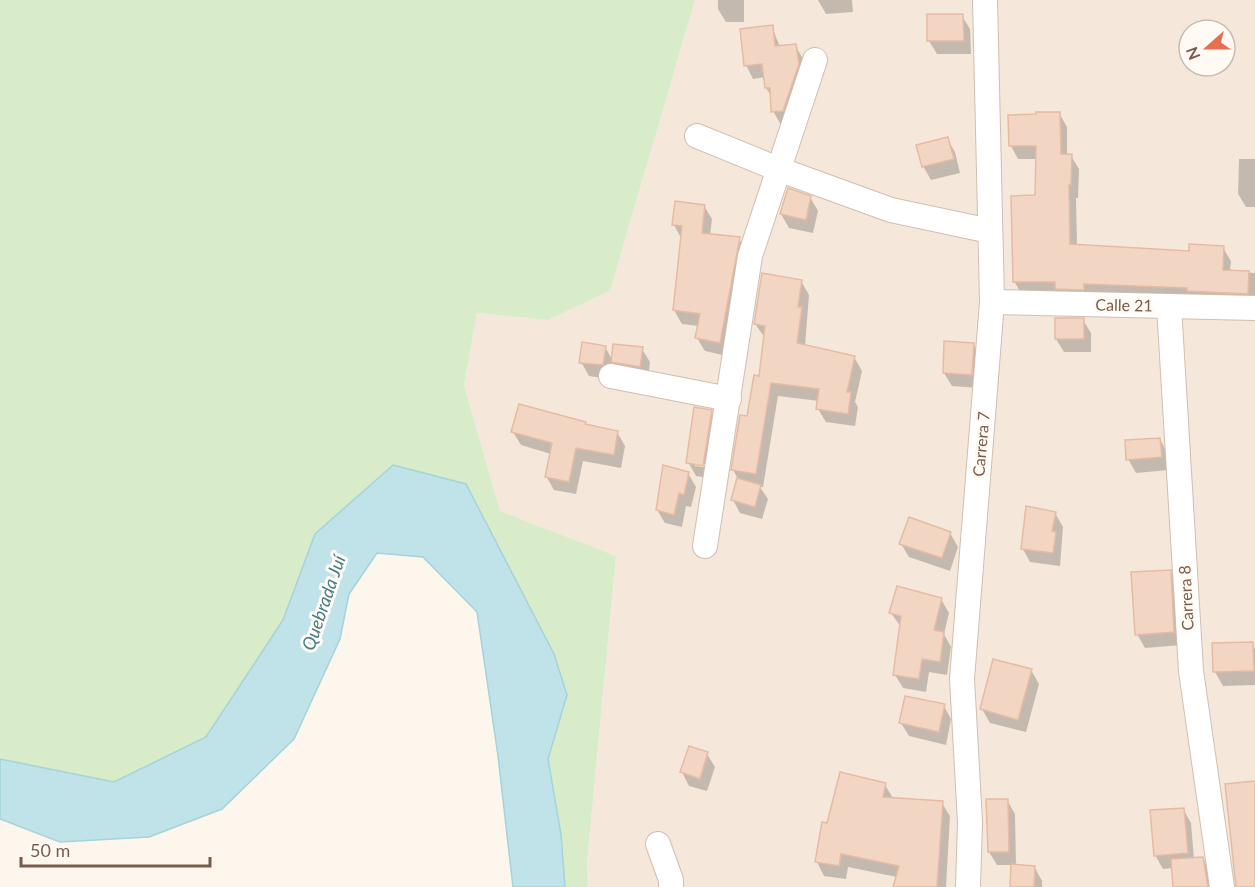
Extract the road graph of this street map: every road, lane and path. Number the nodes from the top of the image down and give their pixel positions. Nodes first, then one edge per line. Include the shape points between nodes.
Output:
1 (985, 0) edge
2 (815, 60) dead end
3 (697, 136) dead end
4 (778, 169) junction
5 (990, 231) junction
6 (992, 302) junction
7 (1169, 306) junction
8 (1255, 308) edge
9 (611, 376) dead end
10 (729, 399) junction
11 (705, 546) dead end
12 (658, 844) dead end
13 (671, 887) edge
14 (968, 887) edge
15 (1222, 887) edge

1 - 5 street, Carrera 7
2 - 4 street
3 - 4 street
4 - 5 street via 891,210
4 - 10 street via 750,256
5 - 6 street, Carrera 7
6 - 7 street, Calle 21
6 - 14 street, Carrera 7 via 962,679 970,822
7 - 8 street, Calle 21
7 - 15 street, Carrera 8 via 1191,671
9 - 10 street
10 - 11 street
12 - 13 street

